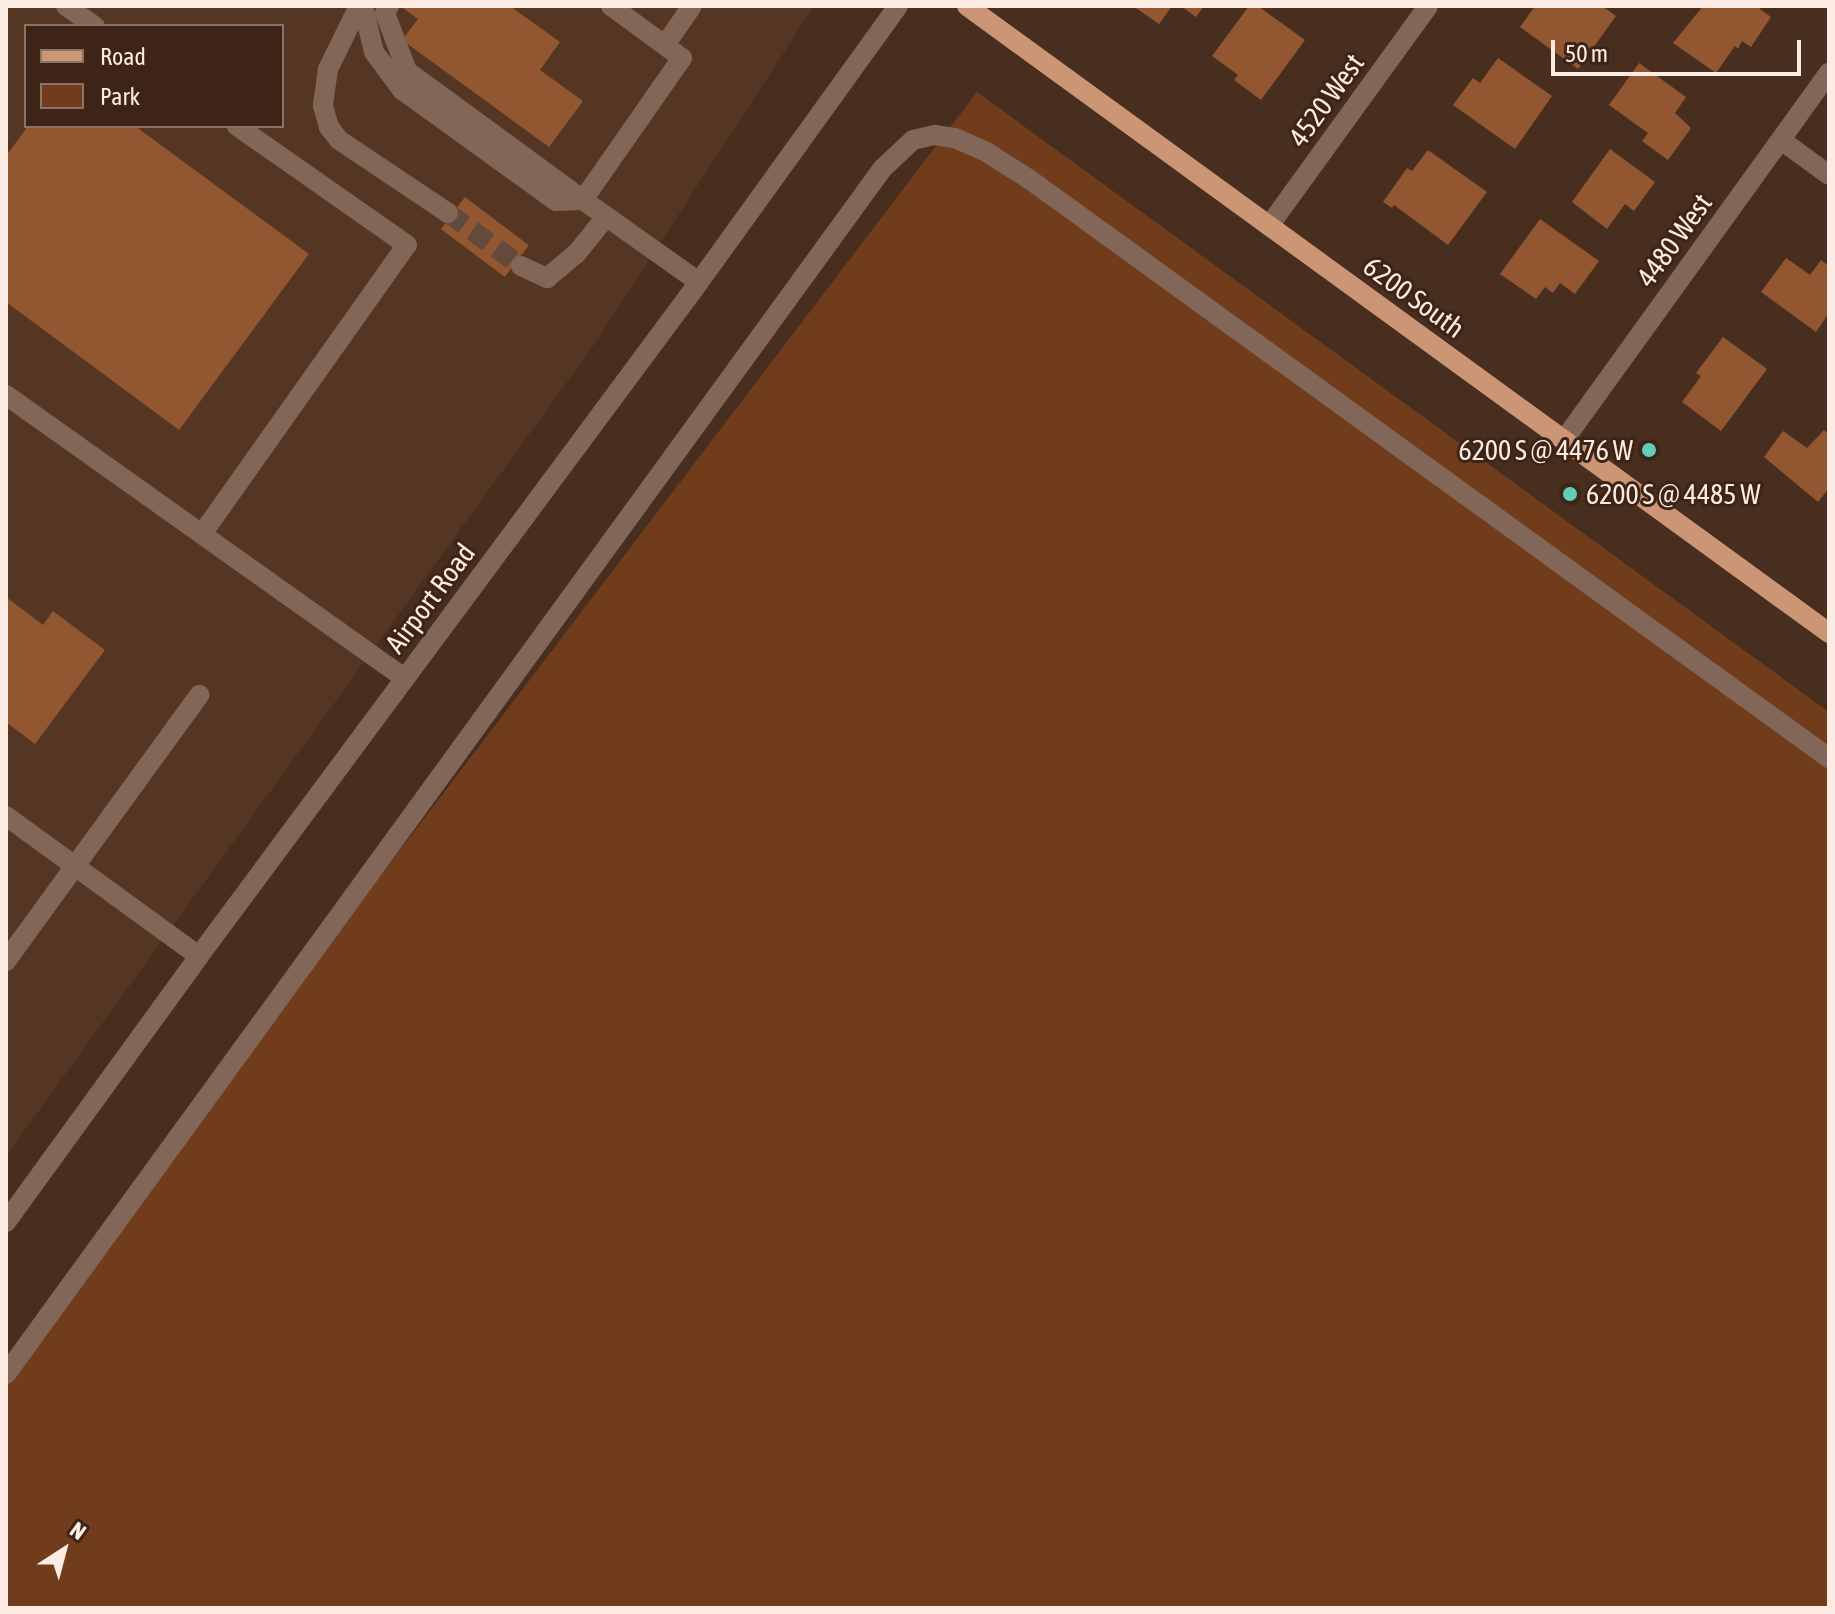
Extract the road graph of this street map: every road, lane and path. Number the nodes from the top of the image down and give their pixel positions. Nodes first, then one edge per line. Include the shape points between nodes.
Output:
1 (66, 6) edge
2 (361, 6) edge
3 (389, 6) edge
4 (611, 6) edge
5 (692, 6) edge
6 (898, 6) edge
7 (967, 6) edge
8 (1428, 6) edge
9 (92, 24) edge
10 (665, 45) junction
11 (1829, 73) edge
12 (240, 128) edge
13 (1781, 140) junction
14 (1829, 175) edge
15 (583, 200) junction
16 (448, 213) tunnel mouth
17 (606, 217) junction
18 (1269, 226) junction
19 (521, 266) tunnel mouth
20 (699, 282) junction
21 (6, 395) edge
22 (1564, 440) junction
23 (202, 534) junction
24 (1829, 633) edge
25 (404, 678) junction
26 (199, 695) dead end
27 (1829, 758) edge
28 (6, 816) edge
29 (75, 866) junction
30 (199, 956) junction
31 (6, 961) edge
32 (6, 1222) edge
33 (6, 1374) edge

1 - 9 street
2 - 15 street via 374,52 402,90 556,201
2 - 16 street via 328,69 323,106 329,127 339,140
3 - 15 street via 385,13 407,71
4 - 10 street
5 - 10 street
6 - 20 street, Airport Road
7 - 18 main road, 6200 South
8 - 18 street, 4520 West
10 - 15 street via 682,58
11 - 13 street, 4480 West
12 - 23 street via 407,245
13 - 14 street
13 - 22 street, 4480 West
15 - 17 street
17 - 19 street via 576,254 547,278
17 - 20 street
18 - 22 main road, 6200 South
20 - 25 street, Airport Road
21 - 23 street
22 - 24 main road, 6200 South
23 - 25 street
25 - 30 street, Airport Road
26 - 29 street
27 - 33 street via 1029,179 955,138 913,140 882,169
28 - 29 street
29 - 30 street
29 - 31 street
30 - 32 street, Airport Road

